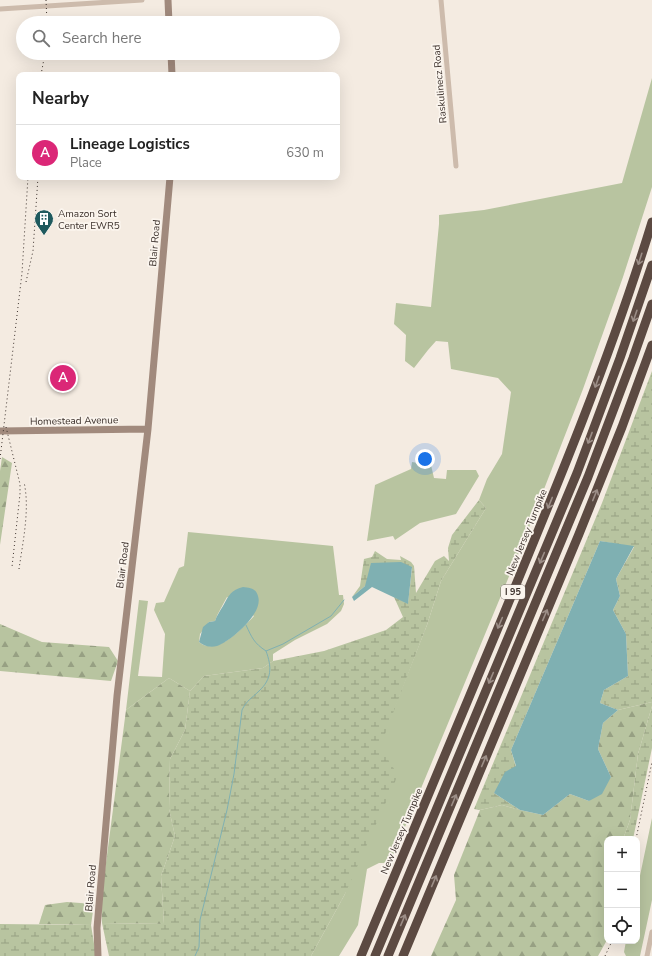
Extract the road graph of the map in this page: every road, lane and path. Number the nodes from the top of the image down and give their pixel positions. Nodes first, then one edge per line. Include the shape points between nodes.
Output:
1 (142, 0) edge
2 (168, 0) edge
3 (440, 0) edge
4 (0, 9) edge
5 (169, 16) edge
6 (171, 60) edge
7 (172, 72) edge
8 (456, 166) dead end
9 (170, 180) edge
10 (652, 222) edge
11 (652, 265) edge
12 (652, 304) edge
13 (652, 345) edge
14 (148, 429) junction
15 (0, 431) edge
16 (652, 932) edge
17 (98, 956) edge
18 (361, 956) edge
19 (375, 956) edge
20 (388, 956) edge
21 (403, 956) edge
22 (647, 956) edge

1 - 4 street
2 - 5 street
3 - 8 street, Raskulinecz Road
6 - 7 street
9 - 14 street, Blair Road
10 -> 18 highway, New Jersey Turnpike / I 95 via 608,354 564,468
11 -> 19 highway, I 95 via 577,473
20 -> 12 highway, I 95 via 588,477
21 -> 13 highway via 622,428
14 - 15 street, Homestead Avenue
14 - 17 street, Blair Road via 117,696 96,928
16 - 22 street

